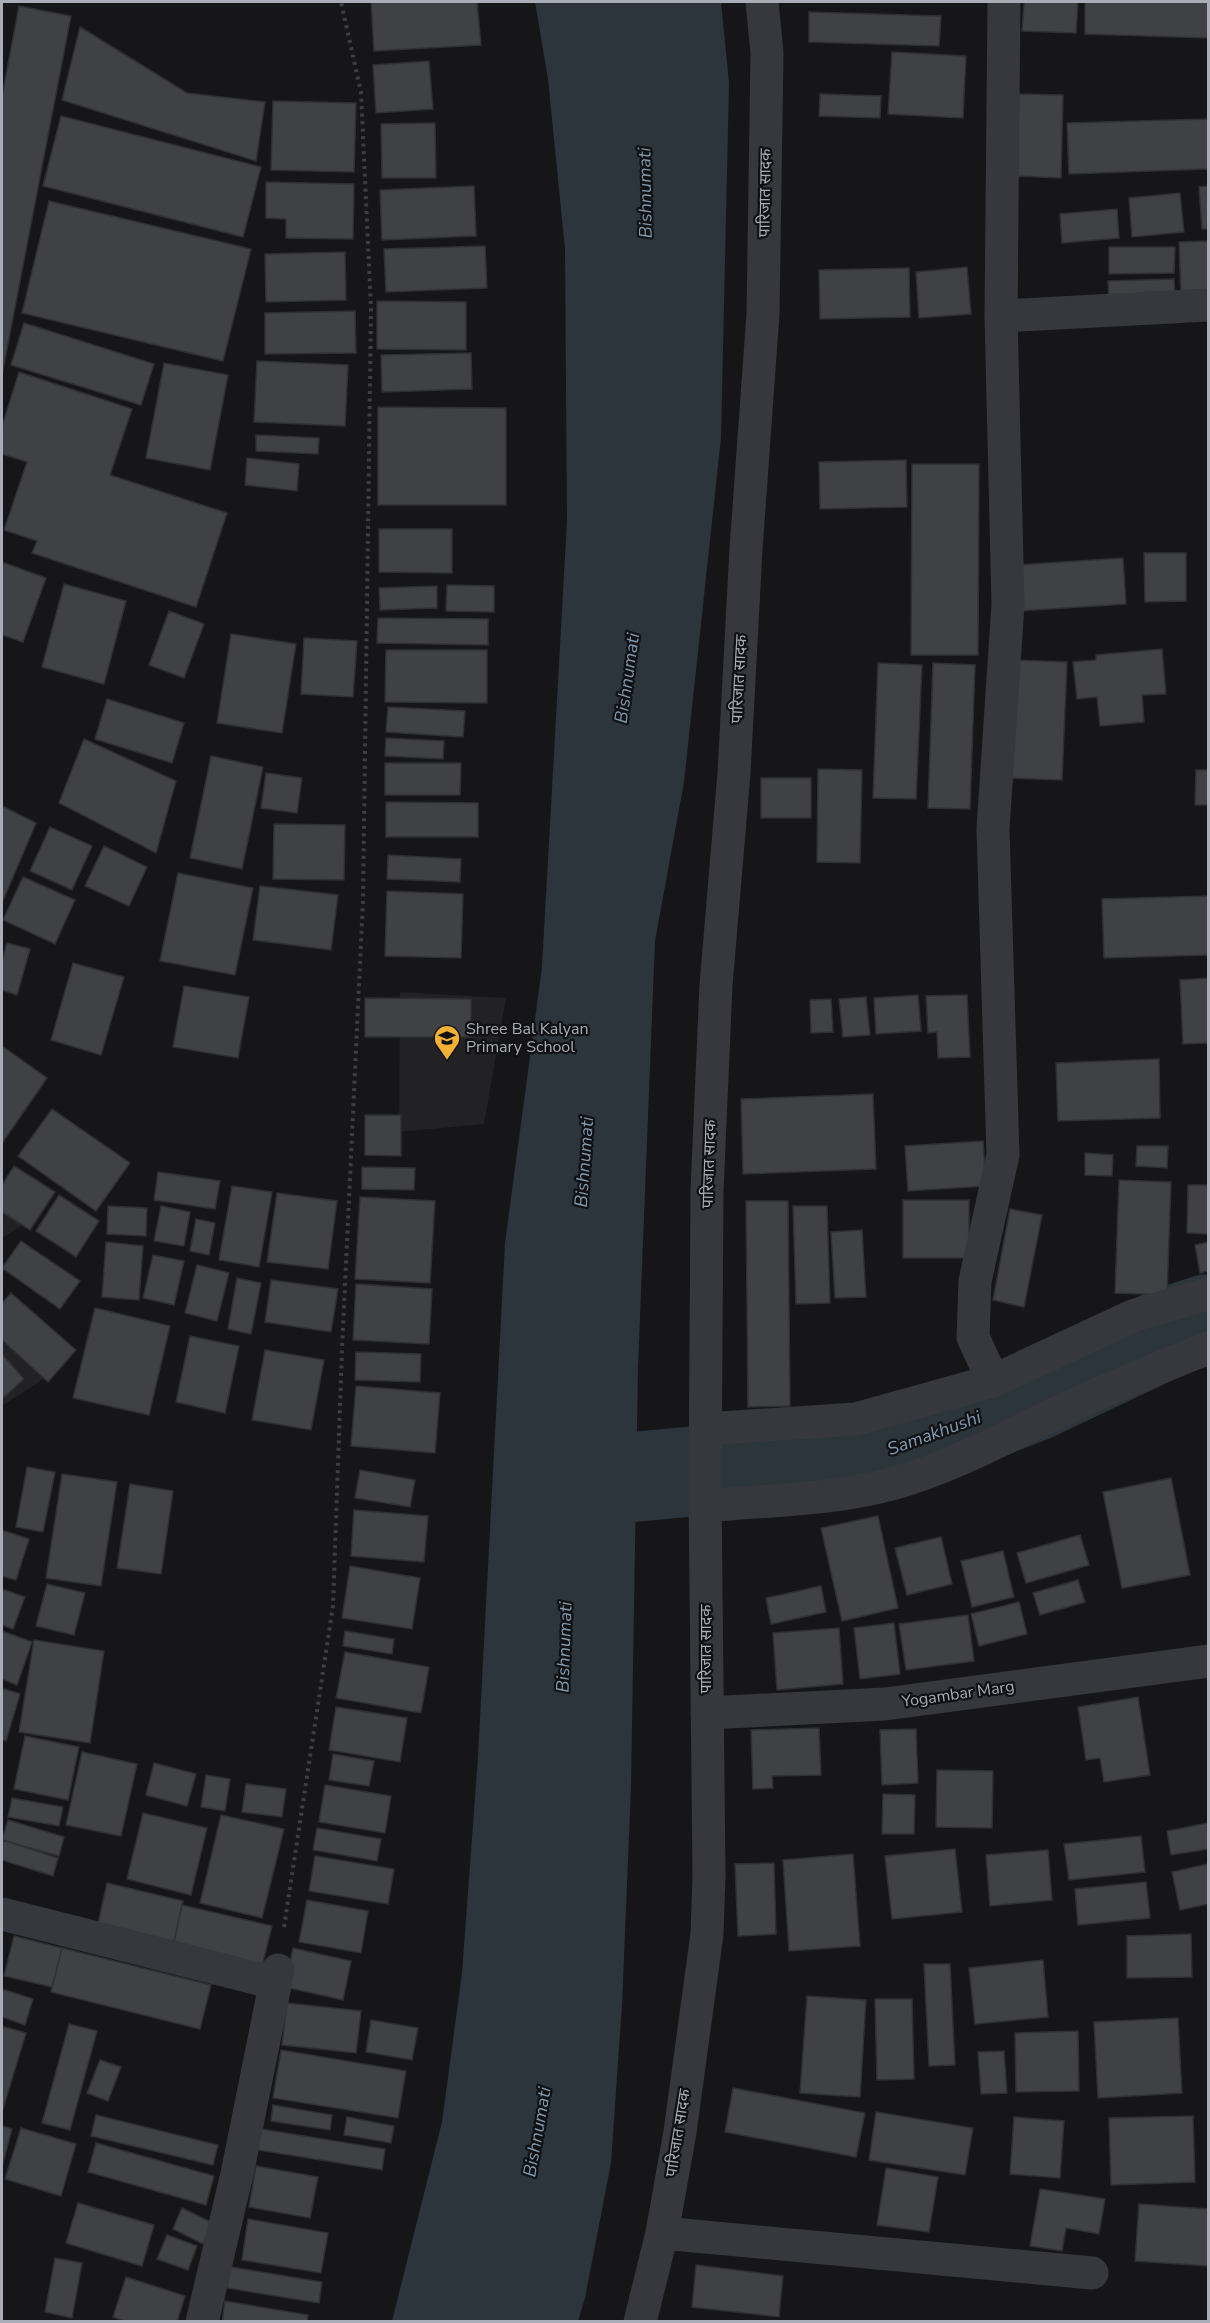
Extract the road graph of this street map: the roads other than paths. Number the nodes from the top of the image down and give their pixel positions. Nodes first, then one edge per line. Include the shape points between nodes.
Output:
1 (762, 2) edge
2 (1004, 2) edge
3 (1209, 305) edge
4 (1001, 316) junction
5 (1209, 1294) edge
6 (1209, 1348) edge
7 (993, 1381) junction
8 (705, 1432) junction
9 (705, 1499) junction
10 (1209, 1661) edge
11 (706, 1713) junction
12 (2, 1914) edge
13 (662, 2233) junction
14 (1092, 2273) dead end
15 (202, 2322) edge
16 (640, 2322) edge

1 - 8 street, पारिजात सादक via 767,53 763,314 734,773 716,985 707,1191
2 - 4 street
3 - 4 street
4 - 7 street via 1008,604 993,828 1003,1155 975,1281 974,1337
5 - 7 street via 1135,1315
6 - 9 street via 1082,1401 967,1456 894,1483 830,1494
7 - 8 street via 856,1419
8 - 9 street, पारिजात सादक
9 - 11 street, पारिजात सादक
10 - 11 street, Yogambar Marg via 885,1704
11 - 13 street, पारिजात सादक via 707,1934
12 - 15 street via 276,1976 237,2174
13 - 14 street
13 - 16 street, पारिजात सादक

